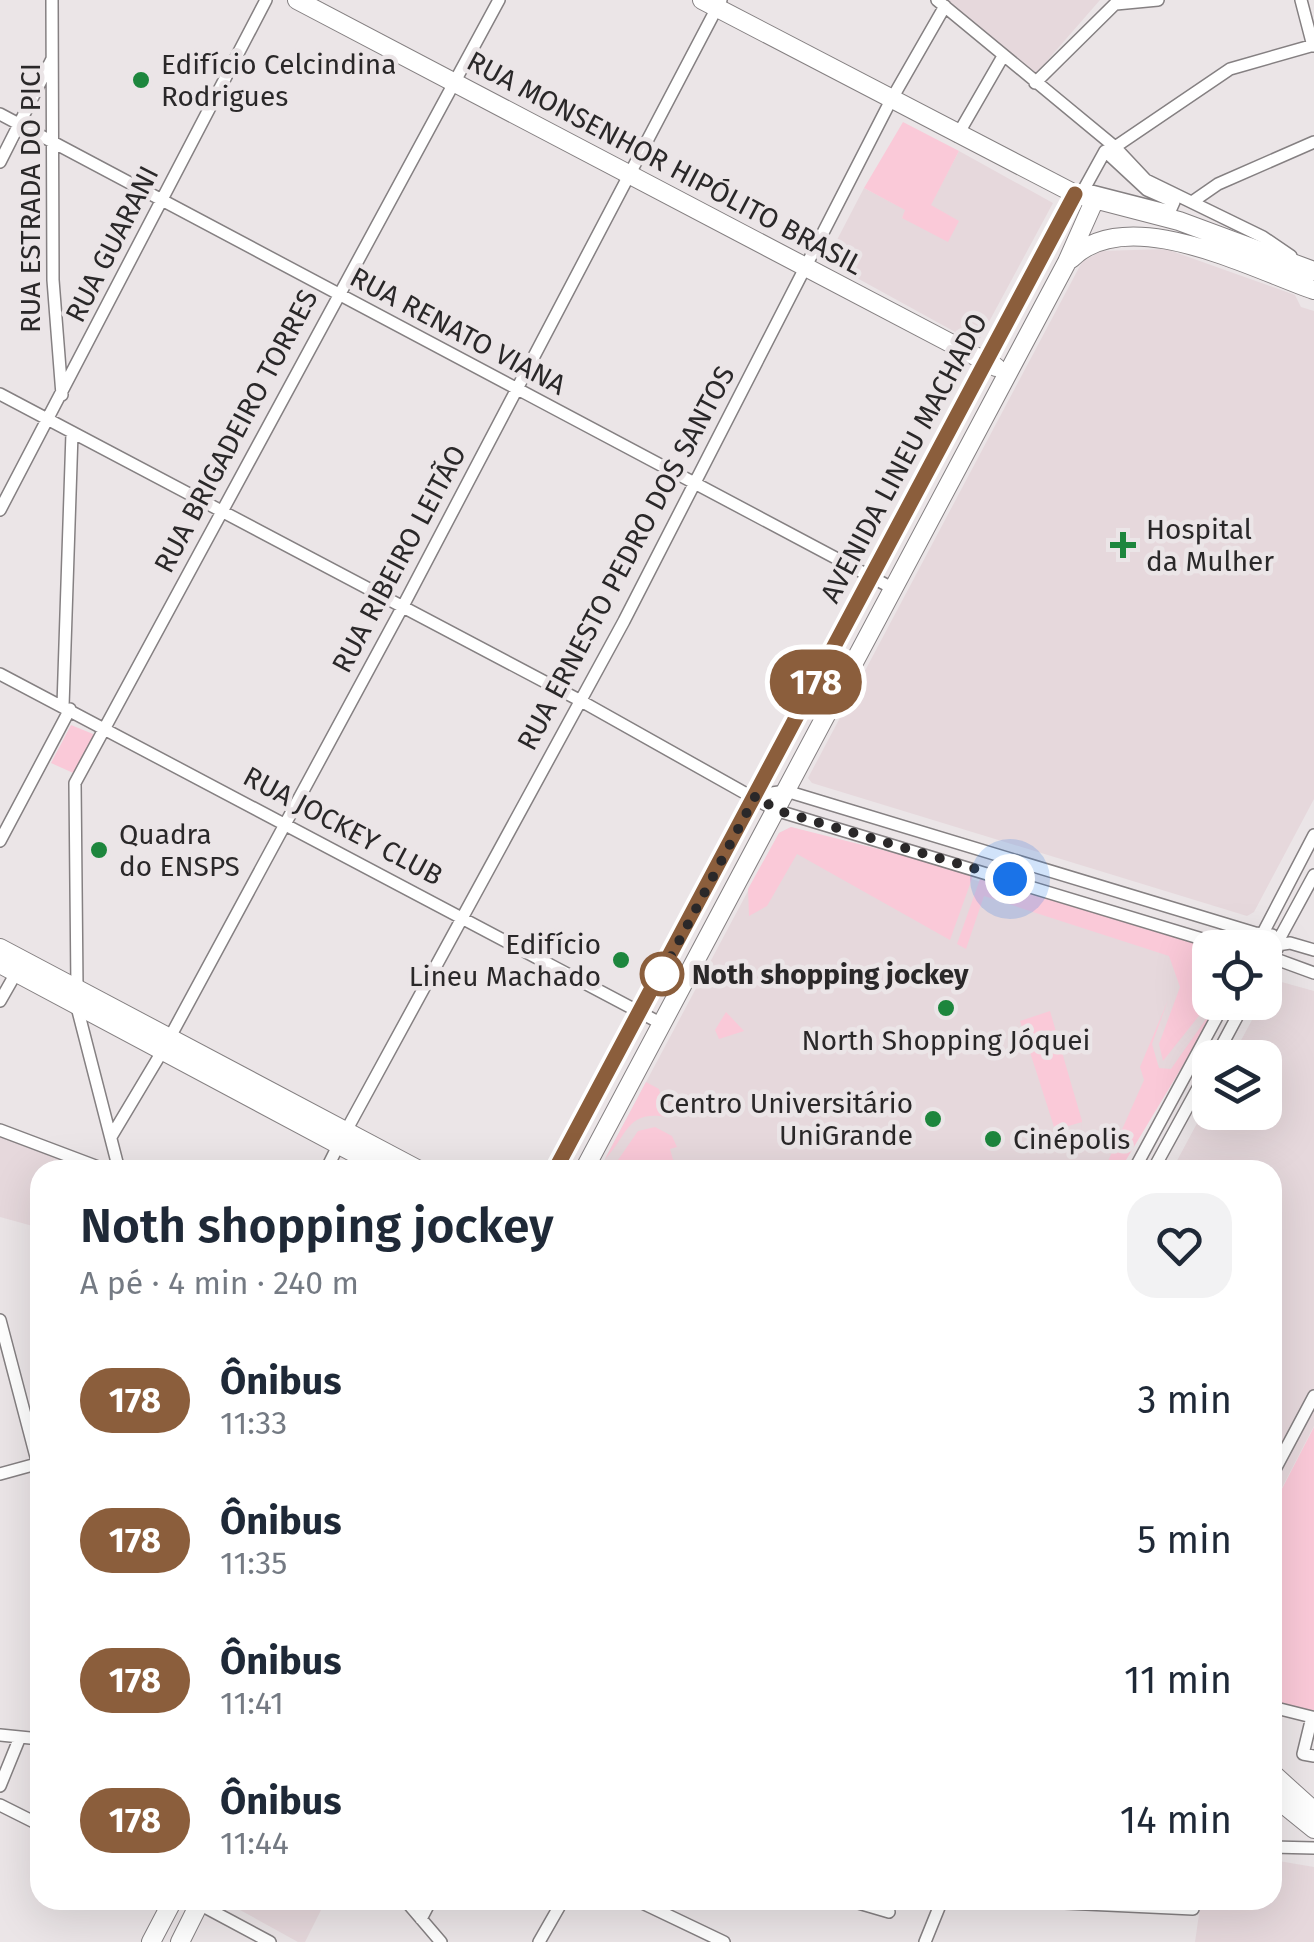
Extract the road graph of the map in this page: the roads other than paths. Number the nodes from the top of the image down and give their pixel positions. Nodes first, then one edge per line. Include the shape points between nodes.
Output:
1 (52, 0) edge
2 (266, 0) edge
3 (297, 0) edge
4 (500, 0) edge
5 (1158, 0) edge
6 (1301, 0) edge
7 (714, 2) edge
8 (1117, 2) edge
9 (941, 3) edge
10 (1313, 45) edge
11 (54, 54) junction
12 (1002, 58) junction
13 (1035, 82) junction
14 (456, 84) junction
15 (890, 102) junction
16 (0, 114) edge
17 (19, 124) junction
18 (957, 136) junction
19 (1314, 142) edge
20 (54, 144) junction
21 (1110, 149) junction
22 (0, 162) edge
23 (629, 176) junction
24 (1075, 194) junction
25 (163, 198) junction
26 (1095, 199) junction
27 (1192, 202) junction
28 (1067, 262) junction
29 (808, 269) junction
30 (1312, 271) edge
31 (1314, 290) edge
32 (338, 295) junction
33 (986, 362) junction
34 (1008, 373) junction
35 (517, 390) junction
36 (0, 394) edge
37 (62, 394) junction
38 (47, 420) junction
39 (72, 433) junction
40 (693, 485) junction
41 (0, 510) edge
42 (222, 512) junction
43 (895, 533) junction
44 (917, 544) junction
45 (871, 578) junction
46 (894, 589) junction
47 (403, 606) junction
48 (854, 611) junction
49 (876, 622) junction
50 (0, 674) edge
51 (580, 701) junction
52 (66, 707) junction
53 (103, 728) junction
54 (786, 790) junction
55 (756, 795) junction
56 (776, 810) junction
57 (285, 824) junction
58 (1314, 835) edge
59 (0, 840) edge
60 (1314, 874) edge
61 (461, 917) junction
62 (1252, 930) edge
63 (1260, 930) edge
64 (1282, 935) edge
65 (1192, 936) edge
66 (1282, 944) edge
67 (0, 948) edge
68 (1314, 950) edge
69 (1282, 965) edge
70 (8, 968) edge
71 (1314, 973) edge
72 (77, 998) junction
73 (0, 1000) edge
74 (640, 1013) junction
75 (1215, 1020) edge
76 (662, 1024) junction
77 (166, 1044) junction
78 (1192, 1099) edge
79 (0, 1130) edge
80 (111, 1137) junction
81 (342, 1138) junction
82 (80, 1160) edge
83 (117, 1160) edge
84 (331, 1160) edge
85 (372, 1160) edge
86 (396, 1160) edge
87 (560, 1160) edge
88 (589, 1160) edge
89 (1139, 1160) edge
90 (1158, 1160) edge
91 (0, 1320) edge
92 (1314, 1396) edge
93 (30, 1432) edge
94 (1282, 1456) edge
95 (30, 1468) edge
96 (0, 1474) edge
97 (1282, 1710) edge
98 (0, 1735) edge
99 (20, 1737) junction
100 (30, 1738) edge
101 (1314, 1756) edge
102 (1282, 1769) edge
103 (1282, 1782) edge
104 (0, 1786) edge
105 (1314, 1802) edge
106 (1282, 1804) edge
107 (0, 1805) edge
108 (1314, 1811) edge
109 (30, 1820) edge
110 (1314, 1828) edge
111 (1282, 1848) edge
112 (1314, 1851) edge
113 (168, 1910) edge
114 (196, 1910) edge
115 (214, 1910) edge
116 (413, 1910) edge
117 (426, 1910) edge
118 (557, 1910) edge
119 (657, 1910) edge
120 (882, 1910) edge
121 (938, 1910) edge
122 (889, 1912) dead end
123 (421, 1919) junction
124 (151, 1942) edge
125 (180, 1942) edge
126 (270, 1942) edge
127 (442, 1942) edge
128 (539, 1942) edge
129 (724, 1942) edge
130 (925, 1942) edge

1 - 11 street, RUA ESTRADA DO PICI
2 - 25 street, RUA GUARANI
3 - 14 main road, RUA MONSENHOR HIPÓLITO BRASIL
4 - 14 street, RUA BRIGADEIRO TORRES
5 - 8 street
6 - 10 street
7 - 15 main road
7 - 23 street, RUA RIBEIRO LEITÃO
8 - 13 street
9 - 12 street
9 - 15 street, RUA ERNESTO PEDRO DOS SANTOS
10 - 21 street via 1230,69
11 - 17 street
11 - 20 street, RUA ESTRADA DO PICI
12 - 13 street
12 - 18 street
13 - 21 street
14 - 23 main road, RUA MONSENHOR HIPÓLITO BRASIL
14 - 32 street, RUA BRIGADEIRO TORRES
15 - 18 main road
15 - 29 street, RUA ERNESTO PEDRO DOS SANTOS
16 - 17 street, RUA RENATO VIANA
17 - 20 street, RUA RENATO VIANA
17 - 22 street
18 - 24 main road
19 - 27 street
20 - 25 street, RUA RENATO VIANA
20 - 37 street, RUA ESTRADA DO PICI via 53,280
21 - 21 street via 1084,190 1170,211 1174,202 1147,190
21 - 27 street via 1146,180
23 - 29 main road, RUA MONSENHOR HIPÓLITO BRASIL
23 - 35 street, RUA RIBEIRO LEITÃO
24 - 26 main road
24 - 33 main road, AVENIDA LINEU MACHADO
25 - 32 street, RUA RENATO VIANA
25 - 37 street, RUA GUARANI
26 - 28 main road, AVENIDA LINEU MACHADO
26 - 30 main road via 1179,221
27 - 30 street via 1263,237
28 - 31 main road via 1099,238 1164,238
28 - 34 main road, AVENIDA LINEU MACHADO
29 - 33 main road, RUA MONSENHOR HIPÓLITO BRASIL
29 - 40 street, RUA ERNESTO PEDRO DOS SANTOS
32 - 35 street, RUA RENATO VIANA
32 - 42 street, RUA BRIGADEIRO TORRES
33 - 34 main road, RUA MONSENHOR HIPÓLITO BRASIL
33 - 43 main road, AVENIDA LINEU MACHADO
34 - 44 main road, AVENIDA LINEU MACHADO
35 - 40 street, RUA RENATO VIANA
35 - 47 street, RUA RIBEIRO LEITÃO
36 - 38 street
37 - 38 street, RUA GUARANI
38 - 39 street
38 - 41 street, RUA GUARANI
39 - 42 street
39 - 52 street
40 - 45 street, RUA RENATO VIANA
40 - 51 street, RUA ERNESTO PEDRO DOS SANTOS
42 - 47 street
42 - 53 street, RUA BRIGADEIRO TORRES
43 - 44 main road
43 - 45 main road, AVENIDA LINEU MACHADO
44 - 46 main road, AVENIDA LINEU MACHADO
45 - 46 street, RUA RENATO VIANA
45 - 48 main road, AVENIDA LINEU MACHADO
46 - 49 main road, AVENIDA LINEU MACHADO
47 - 51 street
47 - 57 street, RUA RIBEIRO LEITÃO
48 - 49 main road
48 - 55 main road, AVENIDA LINEU MACHADO
49 - 54 main road, AVENIDA LINEU MACHADO
50 - 52 street, RUA JOCKEY CLUB
51 - 55 street
51 - 61 street, RUA ERNESTO PEDRO DOS SANTOS
52 - 53 street, RUA JOCKEY CLUB
52 - 59 street
53 - 57 street, RUA JOCKEY CLUB
53 - 72 street via 76,783
54 - 55 street
54 - 56 main road, AVENIDA LINEU MACHADO
54 - 62 street
55 - 56 street
55 - 74 main road, AVENIDA LINEU MACHADO
56 - 65 street
56 - 76 main road, AVENIDA LINEU MACHADO
57 - 61 street, RUA JOCKEY CLUB
57 - 77 street, RUA RIBEIRO LEITÃO
58 - 63 street
60 - 64 street
61 - 74 street, RUA JOCKEY CLUB
61 - 81 street, RUA ERNESTO PEDRO DOS SANTOS
66 - 68 street
67 - 72 main road
69 - 71 street
70 - 72 main road
70 - 73 street
72 - 77 main road
72 - 80 street
74 - 76 street, RUA JOCKEY CLUB
74 - 87 main road, AVENIDA LINEU MACHADO
75 - 89 street
76 - 88 main road, AVENIDA LINEU MACHADO
77 - 80 street, RUA RIBEIRO LEITÃO
77 - 81 main road
78 - 90 street
79 - 82 street
80 - 83 street
81 - 84 street, RUA ERNESTO PEDRO DOS SANTOS
81 - 85 main road
81 - 86 main road
91 - 93 street
92 - 94 street
95 - 96 street
97 - 101 street via 1312,1717 1303,1754
98 - 99 street
99 - 100 street
99 - 104 street
102 - 105 street
103 - 108 main road
106 - 110 main road
107 - 109 street
111 - 112 street
113 - 124 main road
114 - 125 main road
115 - 126 street
116 - 123 street
117 - 123 street
118 - 128 street
119 - 129 street
120 - 122 street
121 - 130 street
123 - 127 street

